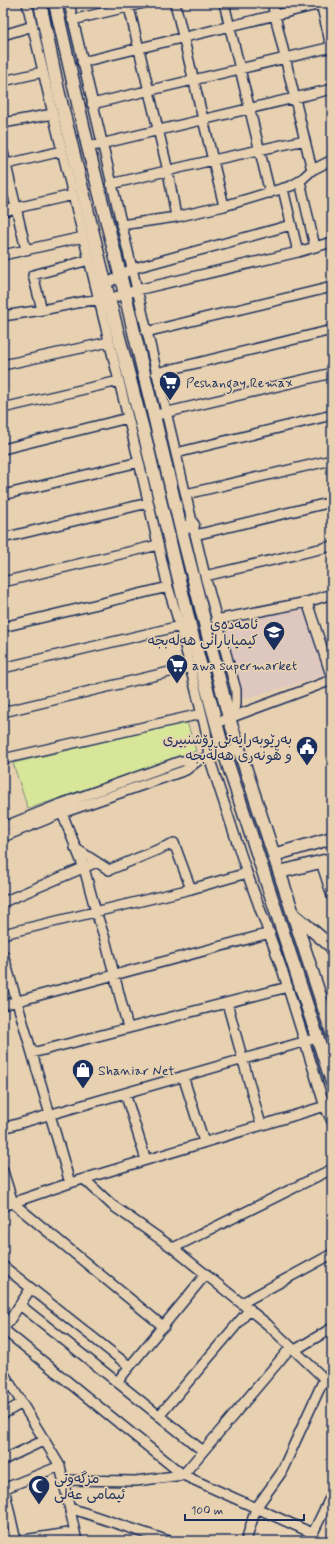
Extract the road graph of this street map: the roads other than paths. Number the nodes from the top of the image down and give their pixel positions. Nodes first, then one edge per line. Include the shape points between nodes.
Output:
1 (27, 3) edge
2 (40, 3) edge
3 (55, 3) edge
4 (68, 3) edge
5 (144, 3) edge
6 (175, 3) edge
7 (224, 3) edge
8 (272, 3) edge
9 (321, 4) edge
10 (128, 5) edge
11 (275, 16) junction
12 (72, 20) junction
13 (33, 26) junction
14 (230, 27) junction
15 (3, 35) edge
16 (183, 38) junction
17 (138, 48) junction
18 (332, 49) edge
19 (286, 58) junction
20 (82, 62) junction
21 (240, 69) junction
22 (43, 72) junction
23 (194, 80) junction
24 (3, 81) edge
25 (332, 89) edge
26 (149, 90) junction
27 (53, 91) junction
28 (295, 97) junction
29 (92, 104) junction
30 (250, 109) junction
31 (53, 114) junction
32 (203, 121) junction
33 (3, 123) edge
34 (158, 131) junction
35 (305, 140) junction
36 (101, 143) junction
37 (88, 148) junction
38 (260, 150) junction
39 (62, 151) junction
40 (3, 152) edge
41 (213, 160) junction
42 (332, 160) edge
43 (5, 165) edge
44 (312, 170) junction
45 (168, 171) junction
46 (300, 181) junction
47 (111, 184) junction
48 (283, 189) junction
49 (270, 192) junction
50 (73, 195) junction
51 (224, 206) junction
52 (16, 208) junction
53 (3, 211) edge
54 (176, 217) junction
55 (121, 225) junction
56 (291, 225) junction
57 (83, 237) junction
58 (332, 242) edge
59 (315, 247) junction
60 (26, 250) junction
61 (298, 252) junction
62 (3, 255) edge
63 (89, 260) junction
64 (132, 269) junction
65 (120, 275) junction
66 (332, 287) edge
67 (101, 288) junction
68 (137, 290) junction
69 (125, 294) junction
70 (104, 300) junction
71 (86, 301) junction
72 (42, 310) junction
73 (3, 316) edge
74 (332, 330) edge
75 (146, 332) junction
76 (109, 342) junction
77 (3, 365) edge
78 (156, 373) junction
79 (332, 374) edge
80 (119, 382) junction
81 (3, 408) edge
82 (166, 413) junction
83 (332, 415) edge
84 (154, 416) junction
85 (128, 418) junction
86 (140, 442) junction
87 (3, 449) edge
88 (176, 453) junction
89 (332, 460) edge
90 (139, 462) junction
91 (3, 494) edge
92 (186, 494) junction
93 (332, 502) edge
94 (148, 503) junction
95 (181, 528) junction
96 (194, 530) junction
97 (3, 538) edge
98 (158, 544) junction
99 (332, 546) edge
100 (205, 576) junction
101 (3, 582) edge
102 (168, 587) junction
103 (332, 594) edge
104 (308, 602) junction
105 (216, 620) junction
106 (3, 627) edge
107 (184, 630) junction
108 (190, 667) junction
109 (3, 668) edge
110 (332, 679) edge
111 (3, 712) edge
112 (201, 714) junction
113 (229, 718) junction
114 (216, 723) junction
115 (240, 748) junction
116 (224, 752) junction
117 (209, 757) junction
118 (3, 759) edge
119 (199, 760) junction
120 (62, 813) junction
121 (3, 827) edge
122 (3, 837) edge
123 (332, 838) edge
124 (76, 848) junction
125 (274, 855) junction
126 (327, 860) edge
127 (97, 862) junction
128 (84, 868) junction
129 (280, 872) junction
130 (247, 873) junction
131 (191, 889) junction
132 (332, 896) edge
133 (3, 902) edge
134 (96, 912) junction
135 (293, 914) junction
136 (270, 933) junction
137 (3, 934) edge
138 (332, 947) edge
139 (3, 954) edge
140 (114, 974) junction
141 (288, 987) junction
142 (17, 1001) junction
143 (226, 1003) junction
144 (3, 1005) edge
145 (128, 1028) junction
146 (332, 1033) edge
147 (317, 1038) junction
148 (305, 1041) junction
149 (32, 1053) junction
150 (242, 1059) junction
151 (183, 1076) junction
152 (332, 1082) edge
153 (125, 1093) junction
154 (329, 1105) edge
155 (50, 1114) junction
156 (332, 1121) edge
157 (261, 1125) junction
158 (3, 1128) edge
159 (204, 1142) junction
160 (146, 1160) junction
161 (332, 1169) edge
162 (3, 1171) edge
163 (84, 1179) junction
164 (70, 1183) junction
165 (13, 1203) junction
166 (3, 1206) edge
167 (173, 1248) junction
168 (332, 1254) edge
169 (3, 1266) edge
170 (206, 1274) junction
171 (31, 1288) junction
172 (242, 1303) junction
173 (20, 1305) junction
174 (250, 1309) junction
175 (164, 1327) junction
176 (332, 1328) edge
177 (3, 1329) edge
178 (293, 1349) junction
179 (129, 1366) junction
180 (3, 1372) edge
181 (324, 1379) junction
182 (117, 1382) junction
183 (332, 1386) edge
184 (22, 1402) junction
185 (3, 1414) edge
186 (159, 1416) junction
187 (45, 1440) junction
188 (203, 1451) junction
189 (3, 1460) edge
190 (60, 1466) junction
191 (183, 1475) junction
192 (64, 1480) junction
193 (4, 1488) edge
194 (331, 1499) edge
195 (70, 1508) junction
196 (256, 1508) junction
197 (75, 1532) junction
198 (311, 1537) edge
199 (17, 1541) edge
200 (77, 1541) edge
201 (169, 1541) edge
202 (246, 1541) edge

1 - 13 street
2 - 27 main road
3 - 37 main road
4 - 12 street
5 - 10 street
6 - 16 street
7 - 14 street
8 - 11 street
9 - 11 street
9 - 18 street
10 - 12 street
10 - 17 street
11 - 14 street
11 - 19 street
12 - 20 street
13 - 15 street
13 - 22 street
14 - 16 street
14 - 21 street
16 - 17 street
16 - 23 street
17 - 20 street
17 - 26 street
18 - 19 street
19 - 21 street
19 - 28 street
20 - 29 street
21 - 23 street
21 - 30 street
22 - 24 street
22 - 27 street
23 - 26 street
23 - 32 street
25 - 28 street
26 - 29 street
26 - 34 street
27 - 31 street
27 - 67 main road
28 - 30 street
28 - 35 street
29 - 36 street
30 - 32 street
30 - 38 street
31 - 33 street
31 - 39 street
32 - 34 street
32 - 41 street
34 - 36 street
34 - 45 street
35 - 38 street
35 - 44 street
36 - 37 street
36 - 47 street
37 - 65 main road
38 - 41 street
38 - 49 street
39 - 43 street
39 - 50 street
40 - 43 street
41 - 45 street
41 - 51 street
42 - 44 street
43 - 52 street
44 - 46 street
45 - 47 street
45 - 54 street
46 - 48 street
46 - 59 street
47 - 55 street
48 - 49 street
48 - 56 street
49 - 51 street
50 - 52 street
50 - 57 street
51 - 54 street
52 - 53 street
52 - 60 street
54 - 55 street
55 - 64 street
56 - 61 street
56 - 64 street
57 - 60 street
57 - 63 street
58 - 59 street
59 - 61 street
60 - 62 street
61 - 68 street
63 - 67 street
63 - 72 street via 33,275
64 - 65 street
64 - 68 street
65 - 67 street
65 - 69 main road
66 - 75 street
67 - 70 main road
67 - 71 street
68 - 69 street
68 - 75 street
69 - 70 street
69 - 84 main road
70 - 71 street
70 - 76 street
70 - 86 main road
71 - 72 street
72 - 73 street
74 - 78 street
75 - 78 street
76 - 77 street
76 - 80 street
78 - 82 street
79 - 82 street
80 - 81 street
80 - 85 street
82 - 84 street
82 - 88 street
83 - 88 street
84 - 95 main road
85 - 86 street
85 - 87 street
86 - 90 street
86 - 107 main road
88 - 92 street
89 - 92 street
90 - 91 street
90 - 94 street
92 - 96 street
93 - 96 street
94 - 97 street
94 - 98 street
95 - 96 main road
95 - 113 main road
96 - 100 street
98 - 101 street
98 - 102 street
99 - 100 street
100 - 105 street
102 - 106 street
102 - 107 street
103 - 104 street
104 - 105 street
104 - 110 street
105 - 113 street via 237,694 236,704
107 - 108 street
107 - 109 street
107 - 114 main road
108 - 111 street
108 - 112 street
110 - 113 street
112 - 117 street via 207,735
112 - 118 street
113 - 114 street
113 - 115 main road
114 - 116 main road
115 - 116 street
115 - 125 main road
116 - 117 street
116 - 147 main road
117 - 119 street
117 - 130 street
119 - 120 street via 186,770
119 - 121 street via 181,761
120 - 122 street
120 - 124 street
123 - 125 main road
124 - 127 street
124 - 128 street
125 - 129 main road
126 - 129 main road
126 - 132 street
127 - 128 street
127 - 131 street via 109,870 174,843
128 - 133 street
128 - 134 street
129 - 135 main road
130 - 131 street
130 - 136 street
131 - 134 street
134 - 137 street
134 - 140 street
135 - 138 main road
135 - 146 main road
136 - 140 street
136 - 141 street
139 - 142 street
140 - 142 street
140 - 145 street
141 - 143 street
141 - 148 street
142 - 144 street
142 - 149 street
143 - 145 street
143 - 150 street
145 - 149 street
147 - 148 street
147 - 152 main road
148 - 150 street
148 - 154 street
149 - 155 street
150 - 151 street
150 - 157 street
151 - 153 street
151 - 159 street
153 - 155 street
153 - 160 street
154 - 156 street
154 - 157 street
155 - 158 street
155 - 164 street
157 - 159 street
159 - 160 street
160 - 163 street
161 - 167 street
162 - 165 street
163 - 164 street
163 - 167 street via 112,1205
164 - 165 street
165 - 166 street
165 - 175 street
167 - 170 street
168 - 172 street
169 - 171 street
170 - 172 street
170 - 175 street
171 - 173 street
171 - 179 street
172 - 174 street
173 - 177 street
173 - 182 street
174 - 178 street
174 - 186 street
175 - 179 street
176 - 178 street
177 - 191 street
178 - 181 street
178 - 188 street
179 - 182 street
180 - 184 street
181 - 183 street
181 - 196 street via 281,1473
182 - 186 street
184 - 185 street
184 - 187 street
186 - 188 street
187 - 189 street
187 - 190 street
188 - 191 street
190 - 192 street
190 - 193 street
191 - 192 street via 136,1481
191 - 196 street
192 - 195 street
193 - 199 street
194 - 198 street
195 - 197 street
195 - 201 street
196 - 198 street
196 - 202 street
197 - 199 street
197 - 200 street

